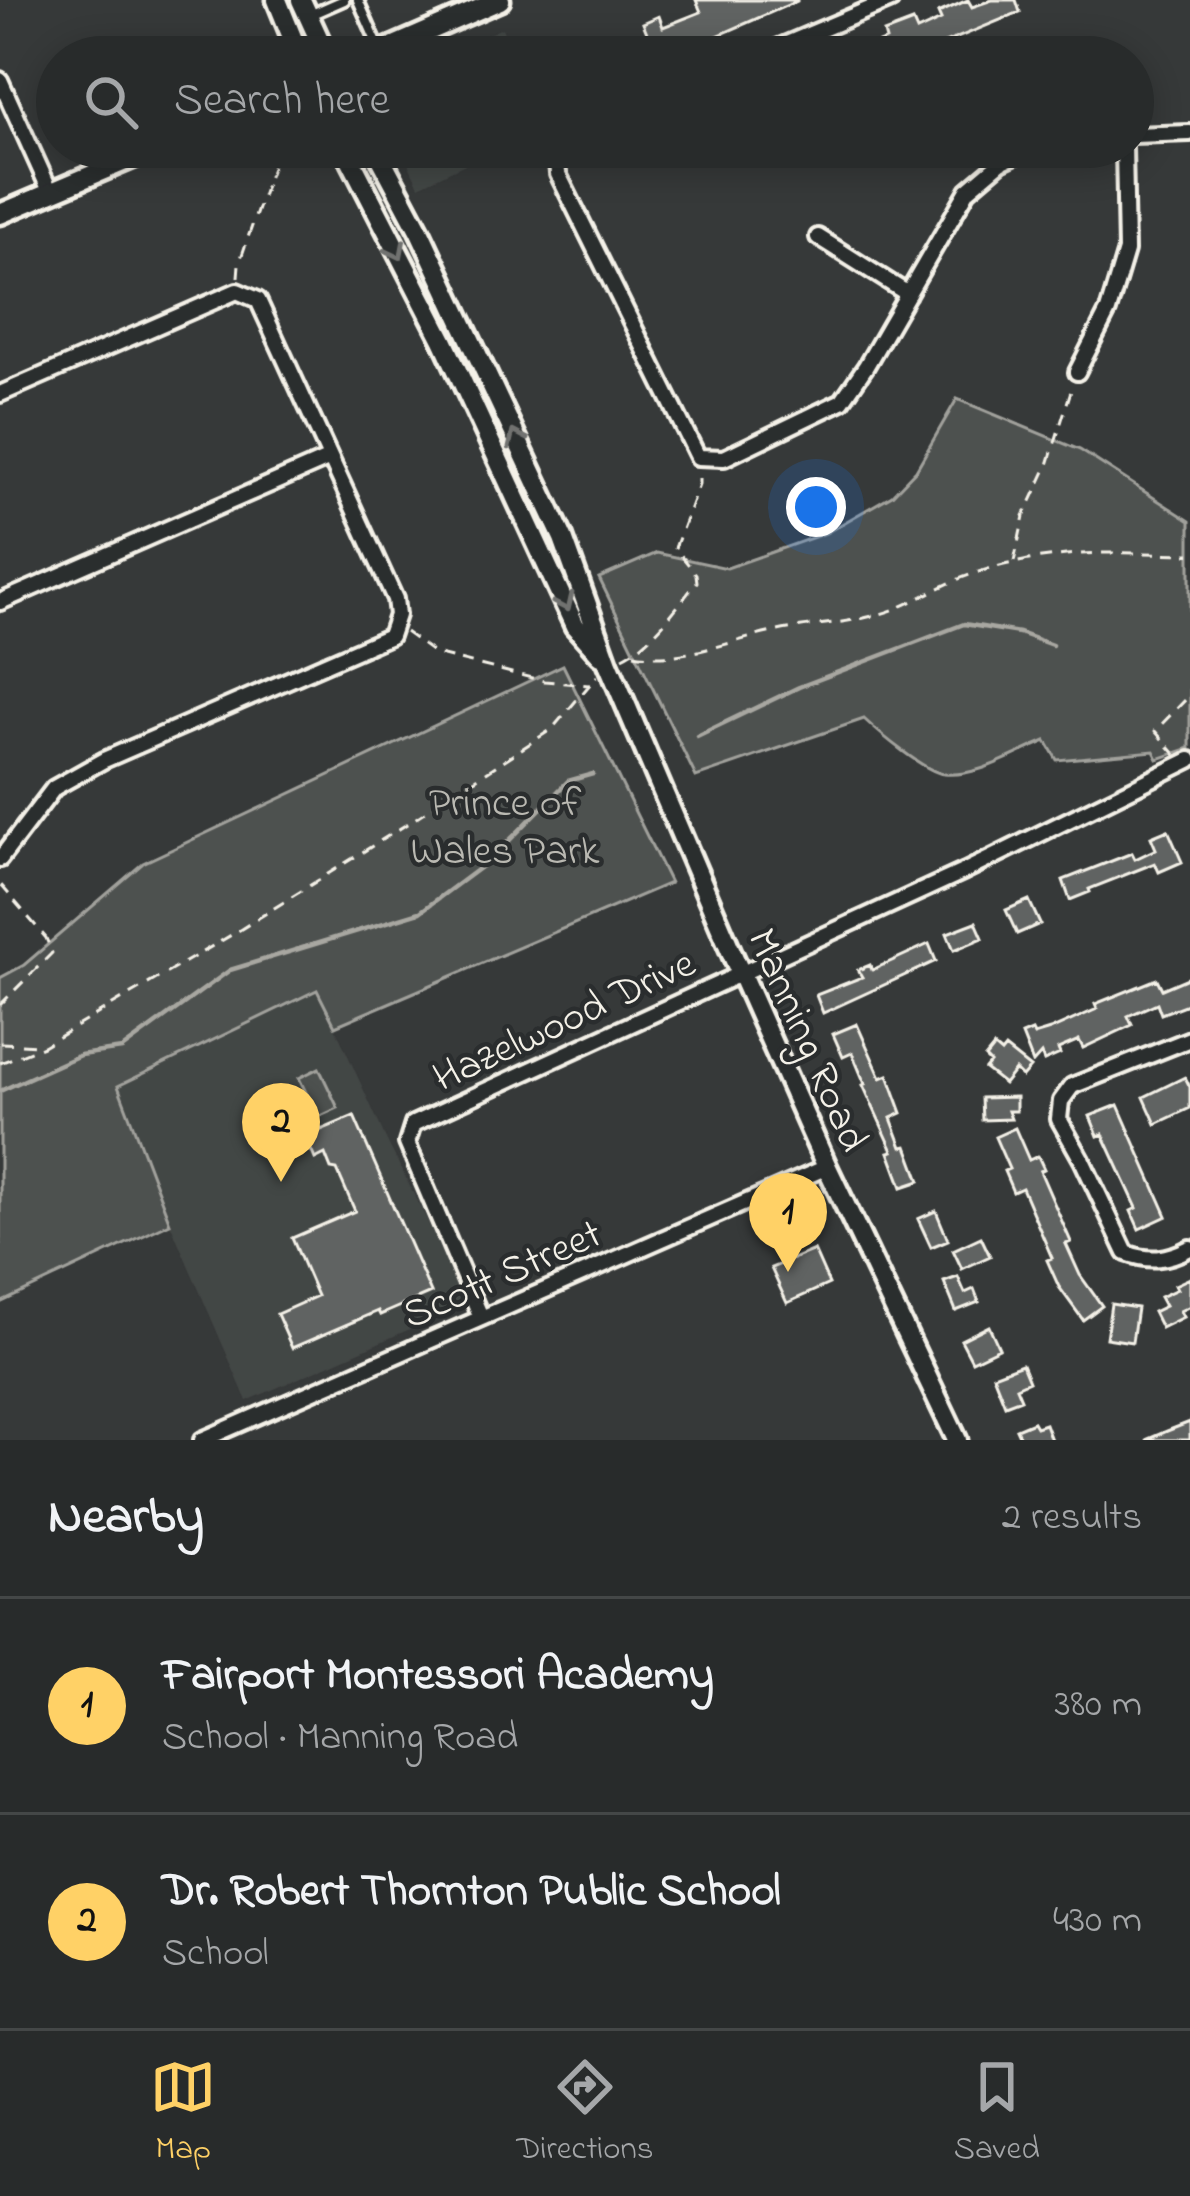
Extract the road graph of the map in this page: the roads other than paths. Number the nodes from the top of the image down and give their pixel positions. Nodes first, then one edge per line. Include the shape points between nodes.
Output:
1 (278, 0) edge
2 (344, 0) edge
3 (358, 0) edge
4 (500, 0) edge
5 (891, 0) edge
6 (304, 8) edge
7 (292, 36) edge
8 (318, 36) edge
9 (369, 36) edge
10 (417, 36) edge
11 (806, 36) edge
12 (0, 80) edge
13 (1190, 133) edge
14 (1154, 134) edge
15 (36, 160) edge
16 (40, 168) edge
17 (109, 168) edge
18 (355, 168) edge
19 (386, 168) edge
20 (558, 168) edge
21 (994, 168) edge
22 (1124, 168) edge
23 (51, 193) junction
24 (0, 214) edge
25 (818, 237) dead end
26 (908, 294) junction
27 (1077, 372) road end
28 (0, 394) edge
29 (329, 458) junction
30 (0, 602) edge
31 (608, 663) junction
32 (1187, 761) edge
33 (0, 859) edge
34 (741, 973) junction
35 (1190, 1039) edge
36 (827, 1166) junction
37 (1190, 1248) edge
38 (481, 1317) junction
39 (202, 1440) edge
40 (957, 1440) edge

1 - 7 main road
2 - 6 lane
3 - 9 lane
4 - 10 main road
5 - 11 street
6 - 8 main road
12 - 15 street
13 - 14 street
16 - 23 street
17 - 23 main road
18 -> 31 main road, Manning Road via 575,626
31 -> 19 main road, Manning Road via 562,538
20 - 26 street via 698,457 724,458 842,401
21 - 26 street via 968,190
22 - 27 street via 1126,251
23 - 24 main road
25 - 26 street
28 - 29 street via 237,291 258,300
29 - 30 street
29 - 33 street via 395,598 390,635 54,788
31 - 34 main road, Manning Road
32 - 34 street, Hazelwood Drive
34 - 36 main road, Manning Road
34 - 38 street, Hazelwood Drive via 413,1124 407,1143
35 - 37 street via 1072,1086 1059,1119 1126,1253 1145,1260
36 - 38 street, Scott Street
36 - 40 main road, Manning Road
38 - 39 street, Scott Street

